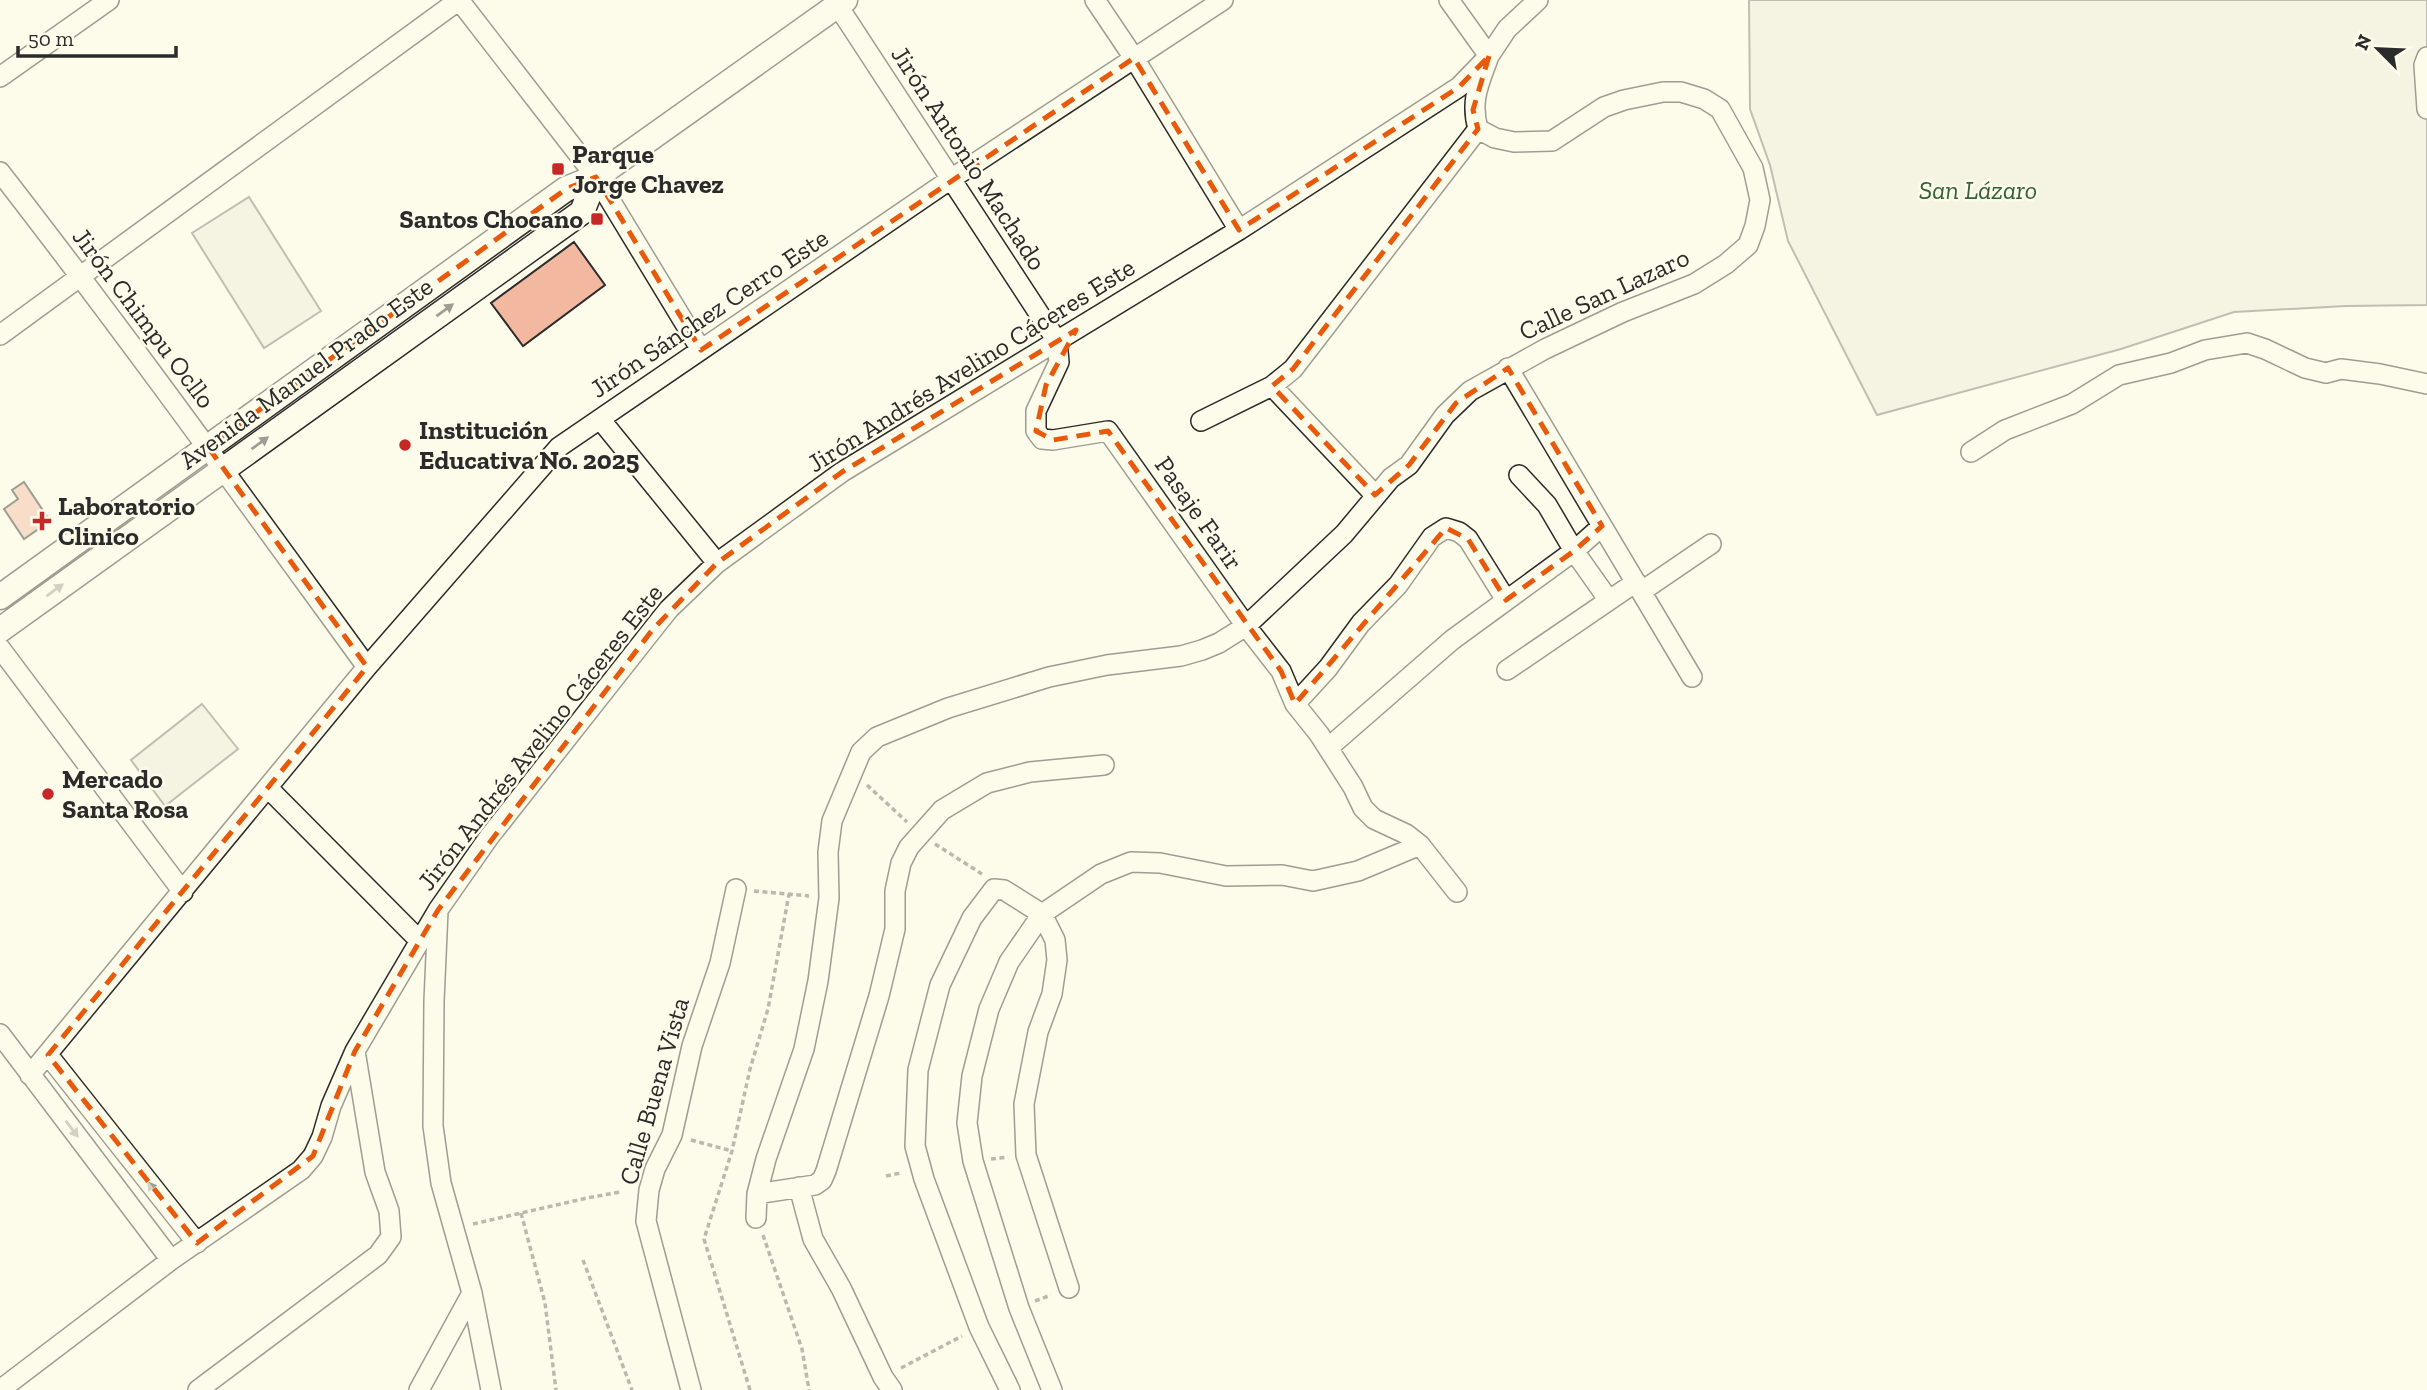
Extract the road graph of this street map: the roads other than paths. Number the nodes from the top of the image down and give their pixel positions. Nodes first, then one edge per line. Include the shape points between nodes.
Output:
1 (109, 0) edge
2 (459, 0) edge
3 (1095, 0) edge
4 (1223, 0) edge
5 (1449, 0) edge
6 (1538, 0) edge
7 (839, 2) edge
8 (1489, 56) junction
9 (2427, 57) edge
10 (1134, 58) junction
11 (0, 77) edge
12 (2427, 109) edge
13 (1478, 130) junction
14 (0, 172) edge
15 (596, 177) junction
16 (951, 179) junction
17 (1240, 230) junction
18 (81, 275) junction
19 (0, 335) edge
20 (1058, 341) junction
21 (701, 350) junction
22 (1508, 368) junction
23 (2427, 384) edge
24 (1272, 386) junction
25 (600, 419) junction
26 (1201, 421) dead end
27 (208, 447) junction
28 (1970, 452) dead end
29 (223, 469) junction
30 (1519, 475) dead end
31 (1375, 495) junction
32 (1602, 526) junction
33 (1711, 544) dead end
34 (1574, 551) junction
35 (717, 563) junction
36 (1639, 586) junction
37 (0, 597) edge
38 (1608, 599) junction
39 (1506, 600) junction
40 (1246, 626) junction
41 (0, 630) edge
42 (0, 648) edge
43 (367, 667) junction
44 (1507, 670) dead end
45 (1692, 677) dead end
46 (1295, 704) junction
47 (1328, 748) junction
48 (1104, 765) dead end
49 (268, 788) junction
50 (1420, 845) junction
51 (736, 889) road end
52 (183, 892) junction
53 (1457, 892) dead end
54 (438, 910) junction
55 (1042, 914) junction
56 (419, 940) junction
57 (0, 1034) edge
58 (355, 1051) junction
59 (48, 1055) junction
60 (30, 1075) junction
61 (799, 1187) junction
62 (757, 1194) junction
63 (757, 1219) road end
64 (197, 1243) junction
65 (171, 1259) junction
66 (1069, 1288) dead end
67 (472, 1293) junction
68 (1, 1389) edge
69 (198, 1390) edge
70 (419, 1390) edge
71 (491, 1390) edge
72 (691, 1390) edge
73 (892, 1390) edge
74 (1010, 1390) edge
75 (1052, 1390) edge

1 - 11 street
2 - 15 street
2 - 18 street
3 - 10 street
4 - 10 street, Jirón Sánchez Cerro Este
5 - 8 street
6 - 8 street, Jirón Andrés Avelino Cáceres Este via 1507,29
7 - 15 street, Avenida Manuel Prado Este
7 - 16 street, Jirón Antonio Machado
8 - 13 street via 1473,110
8 - 17 street, Jirón Andrés Avelino Cáceres Este via 1459,87
9 - 12 street
10 - 16 street, Jirón Sánchez Cerro Este
10 - 17 street
13 - 22 street, Calle San Lazaro via 1514,142 1552,141 1604,107 1646,95 1681,92 1720,108 1753,168 1760,200 1748,245 1726,264 1694,284 1623,312
13 - 24 street via 1293,369
14 - 18 street, Jirón Chimpu Ocllo
15 - 21 street
15 - 27 street, Avenida Manuel Prado Este via 566,189
29 -> 15 street, Avenida Manuel Prado Este via 582,212
16 - 20 street, Jirón Antonio Machado
16 - 21 street, Jirón Sánchez Cerro Este
17 - 20 street, Jirón Andrés Avelino Cáceres Este
18 - 19 street
18 - 27 street, Jirón Chimpu Ocllo
20 - 35 street, Jirón Andrés Avelino Cáceres Este via 842,472
20 - 40 street, Pasaje Farir via 1059,362 1036,411 1036,431 1042,439 1054,440 1108,431
21 - 25 street, Jirón Sánchez Cerro Este
22 - 31 street, Calle San Lazaro via 1456,403 1409,466
22 - 32 street
23 - 28 street via 2342,369 2326,373 2247,343 2119,375 2073,404 2006,430
24 - 26 street
24 - 31 street
25 - 35 street
25 - 43 street, Jirón Sánchez Cerro Este via 559,447
27 - 29 street, Jirón Chimpu Ocllo
27 - 37 street, Avenida Manuel Prado Este
41 -> 29 street, Avenida Manuel Prado Este
29 - 43 street, Jirón Chimpu Ocllo
30 - 34 street via 1547,505
31 - 40 street, Calle San Lazaro via 1344,534
32 - 34 street
32 - 36 street
33 - 36 street
34 - 38 street
34 - 39 street
35 - 54 street, Jirón Andrés Avelino Cáceres Este via 669,609 489,837
36 - 38 street
36 - 45 street
38 - 44 street
39 - 46 street via 1468,539 1446,528 1432,537 1398,586 1361,623
39 - 47 street via 1452,640
40 - 46 street, Pasaje Farir via 1281,671
40 - 62 street, Calle San Lazaro via 1181,656 1049,677 948,708 877,737 861,752 832,821 818,981 804,1049
42 - 52 street
43 - 49 street, Jirón Sánchez Cerro Este
46 - 47 street, Pasaje Farir
47 - 50 street, Pasaje Farir via 1363,808
48 - 61 street via 1030,772 987,783 942,810 909,847 895,891 895,929 879,996 827,1171 815,1185
49 - 52 street, Jirón Sánchez Cerro Este
49 - 56 street
50 - 53 street
50 - 55 street via 1358,871 1314,880 1282,875 1226,876 1131,862 1101,874
51 - 72 street, Calle Buena Vista via 672,1135 649,1189 646,1221
52 - 59 street, Jirón Sánchez Cerro Este
54 - 56 street, Jirón Andrés Avelino Cáceres Este
54 - 67 street via 433,1126 441,1183
55 - 66 street via 1055,940 1057,960 1024,1104 1027,1155
55 - 74 street via 1004,890 995,888 988,895 940,985 918,1070 915,1146 979,1327
55 - 75 street via 1009,962 989,1009 972,1076 967,1123 973,1161 1019,1308
56 - 58 street, Jirón Andrés Avelino Cáceres Este
57 - 60 street
58 - 64 street, Jirón Andrés Avelino Cáceres Este via 313,1156 301,1170
58 - 69 street via 391,1237 378,1255
59 - 60 street, Jirón Sánchez Cerro Este
64 -> 59 street
60 -> 65 street
61 - 62 street
61 - 73 street via 813,1238
62 - 63 street, Calle San Lazaro
64 - 65 street, Jirón Andrés Avelino Cáceres Este
65 - 68 street, Jirón Andrés Avelino Cáceres Este
67 - 70 street
67 - 71 street

